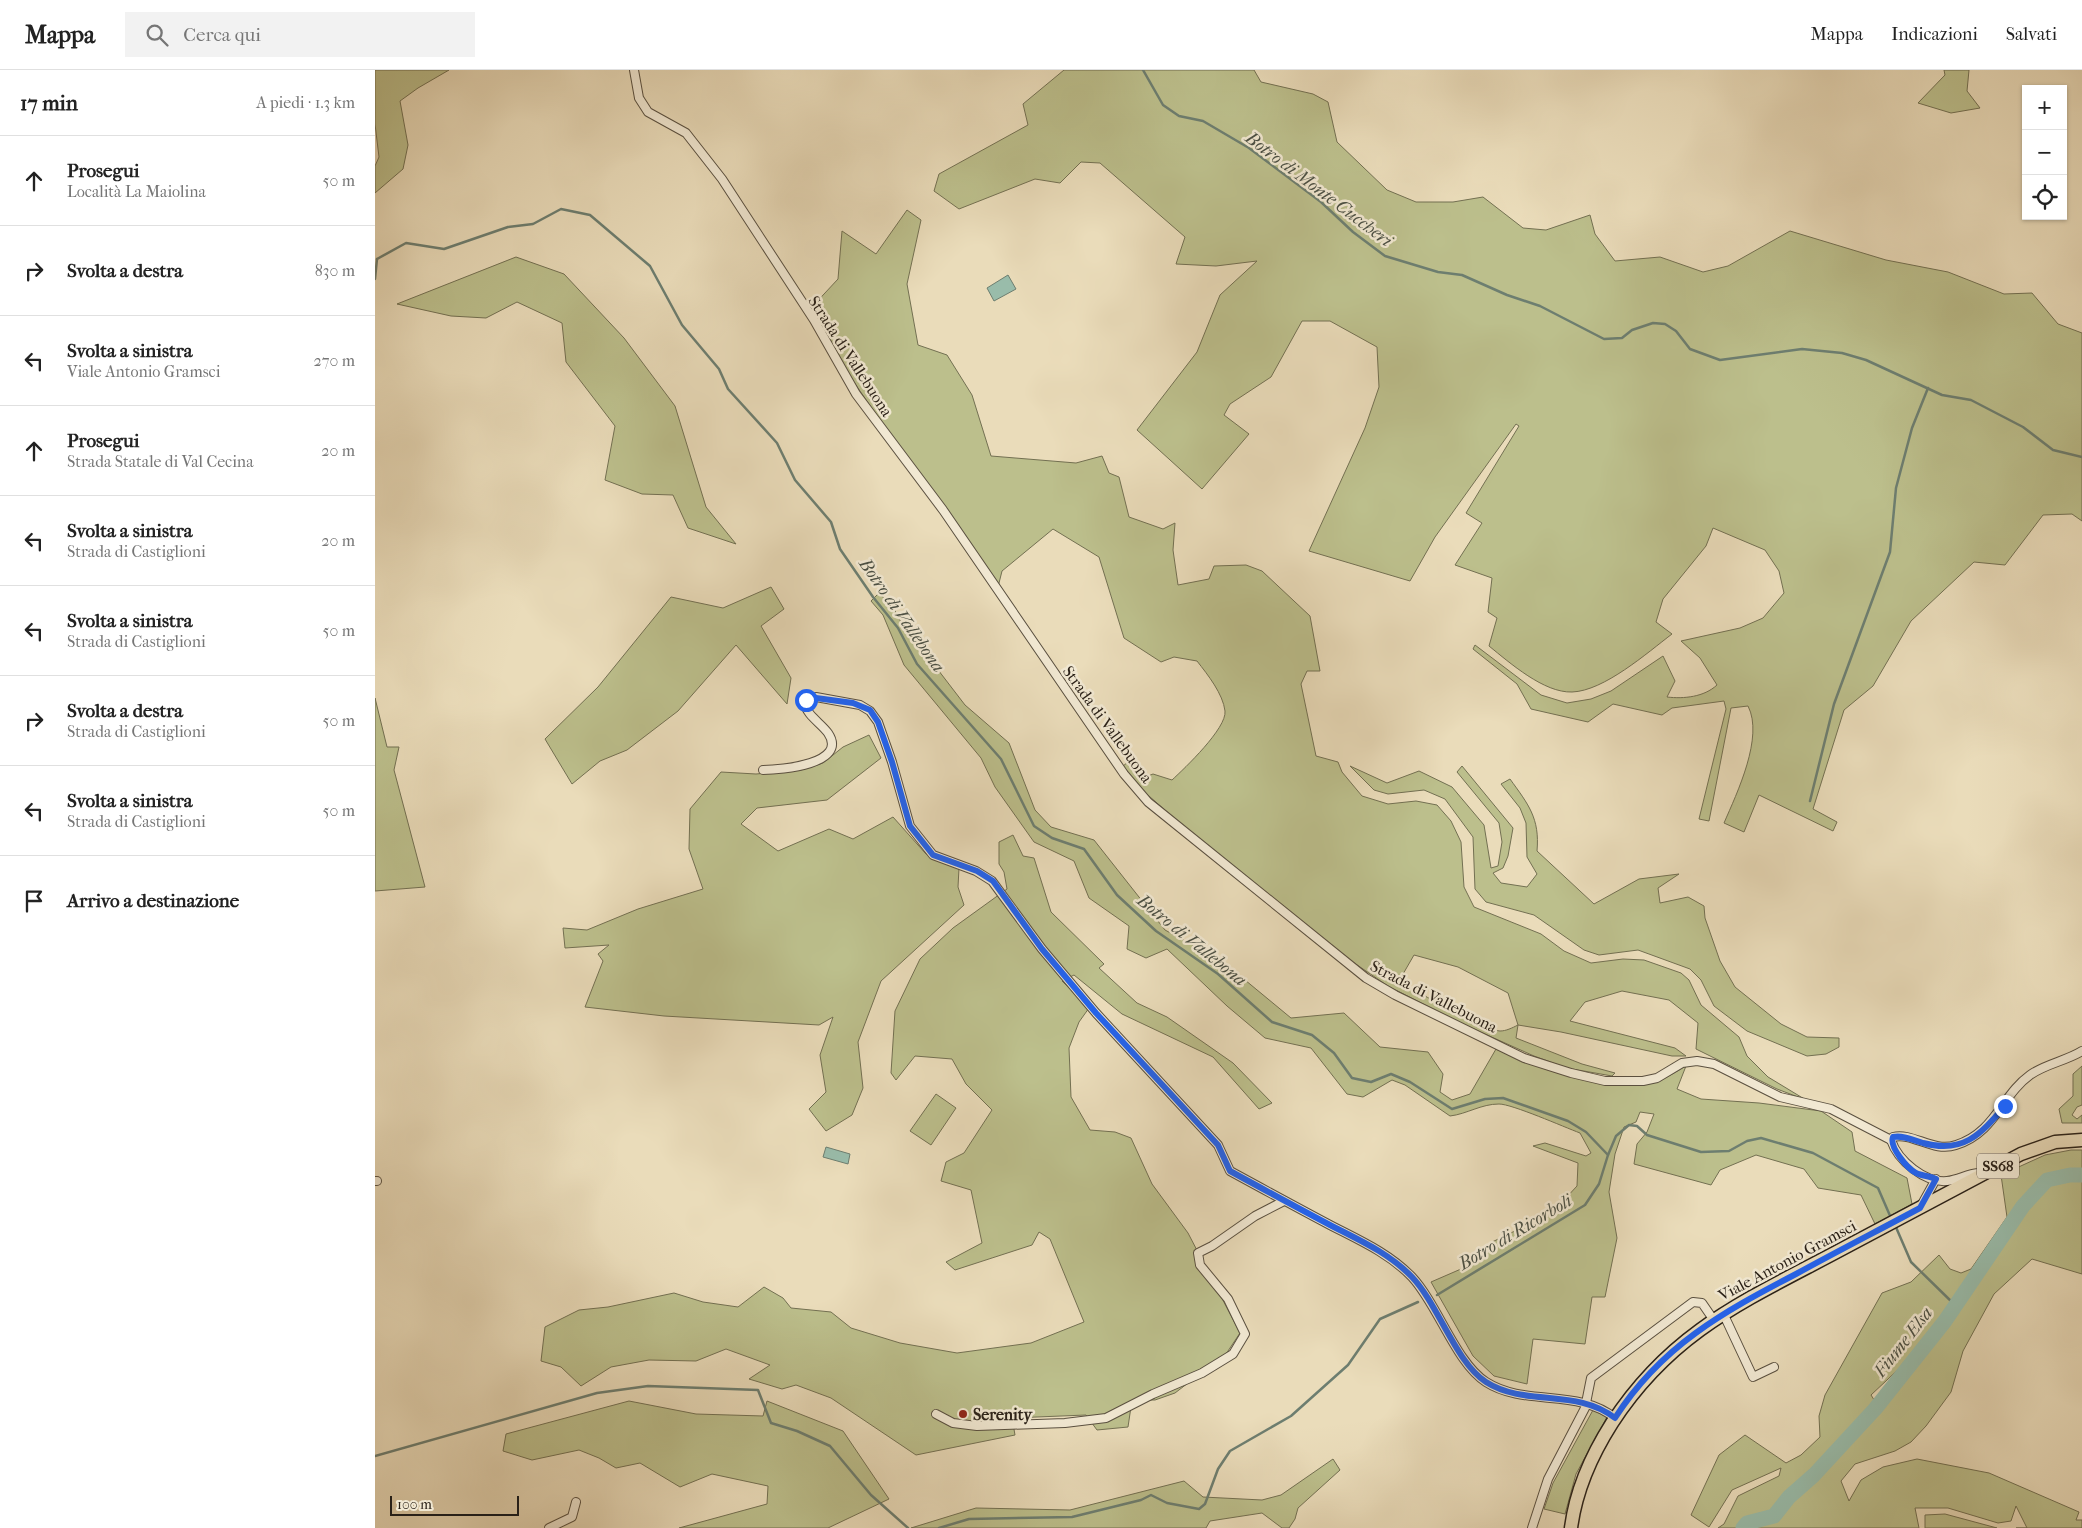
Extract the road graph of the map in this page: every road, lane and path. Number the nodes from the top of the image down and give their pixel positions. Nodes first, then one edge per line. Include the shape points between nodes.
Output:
1 (634, 70) edge
2 (763, 770) dead end
3 (2082, 1051) edge
4 (1891, 1140) junction
5 (2082, 1140) edge
6 (1983, 1174) junction
7 (1936, 1179) junction
8 (1284, 1201) junction
9 (1920, 1208) junction
10 (1718, 1316) junction
11 (1774, 1367) dead end
12 (1587, 1403) junction
13 (936, 1414) dead end
14 (1615, 1418) junction
15 (576, 1502) dead end
16 (549, 1528) edge
17 (1532, 1528) edge
18 (1571, 1528) edge

1 - 4 street, Strada di Vallebuona via 639,98 648,112 686,133 722,179 814,320 856,394 943,510 1124,774 1148,802 1366,978 1524,1058 1605,1081 1657,1078 1682,1063 1714,1064 1780,1097 1831,1109
2 - 8 street via 810,763 825,758 829,753 831,737 807,710 805,702 808,699 860,704 870,710 878,722 910,826 933,855 977,871 993,881 1048,956 1218,1145 1230,1171
3 - 4 street via 2030,1074 1988,1126 1963,1142 1941,1148 1903,1137
4 - 7 street via 1907,1165 1917,1173
5 - 6 main road, SS68 via 2039,1146
6 - 7 street via 1970,1174 1948,1181
6 - 9 main road, SS68
7 - 9 street
8 - 12 street via 1388,1255 1412,1278 1463,1356 1485,1382 1513,1392
8 - 13 street via 1197,1252 1200,1265 1228,1299 1245,1334 1233,1354 1202,1373 1107,1418 977,1426 953,1423
9 - 10 main road, Viale Antonio Gramsci / SS68
10 - 11 street via 1753,1377
10 - 12 street via 1702,1302 1692,1303 1637,1346 1594,1374 1589,1383
10 - 14 main road, Viale Antonio Gramsci / SS68 via 1684,1340 1659,1364 1632,1393
12 - 14 street
12 - 17 street via 1543,1492
14 - 18 main road, Viale Antonio Gramsci / SS68 via 1585,1472 1575,1500
15 - 16 street via 572,1517

